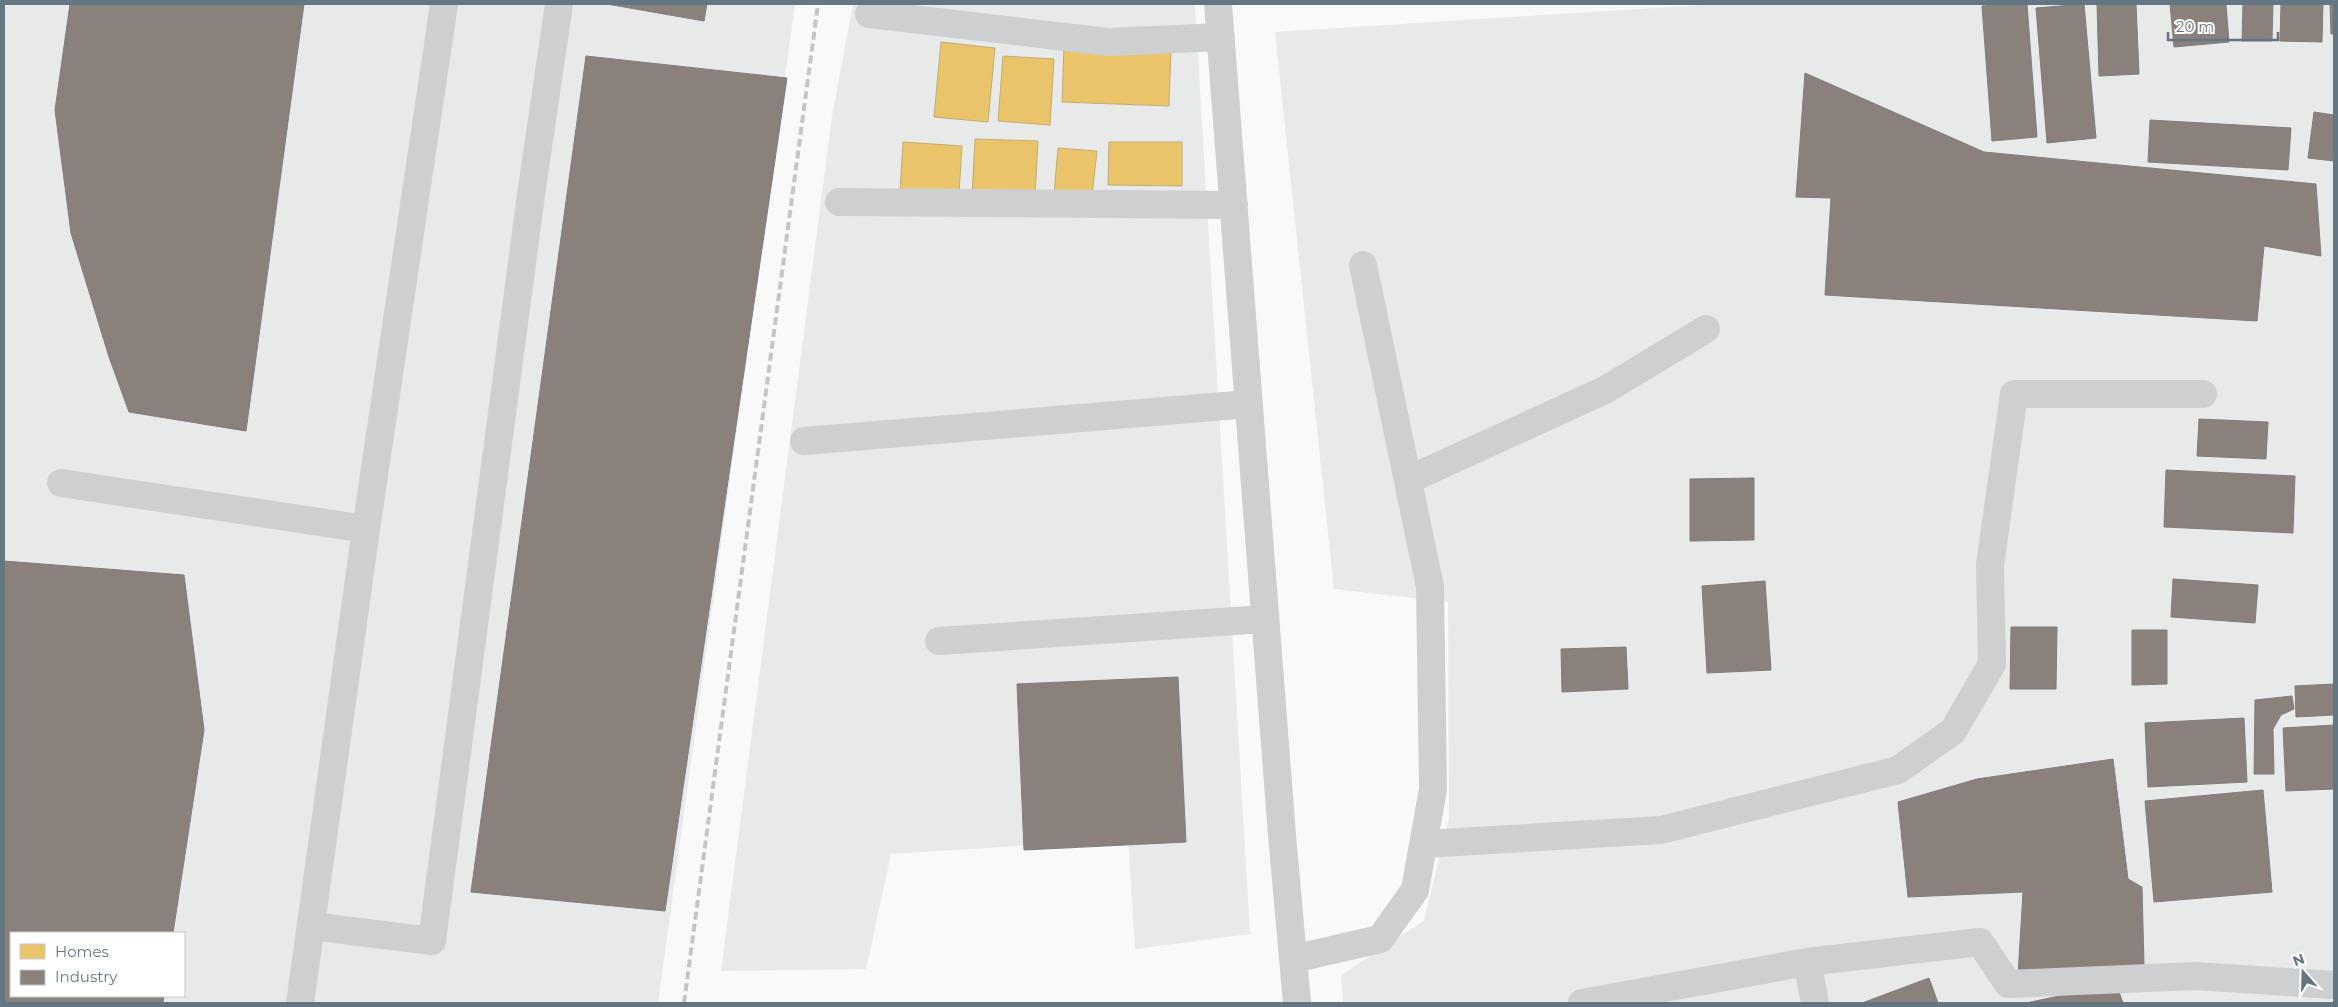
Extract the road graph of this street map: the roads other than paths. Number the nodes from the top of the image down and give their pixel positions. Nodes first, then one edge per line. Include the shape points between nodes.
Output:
1 (444, 4) edge
2 (559, 4) edge
3 (1218, 4) edge
4 (869, 14) dead end
5 (1220, 37) junction
6 (839, 202) dead end
7 (1234, 205) junction
8 (1363, 265) dead end
9 (1706, 329) dead end
10 (2203, 394) dead end
11 (1249, 404) junction
12 (804, 441) dead end
13 (1408, 480) junction
14 (60, 483) dead end
15 (366, 529) junction
16 (1265, 619) junction
17 (940, 641) dead end
18 (1424, 844) junction
19 (311, 926) junction
20 (1293, 959) junction
21 (1807, 962) junction
22 (2334, 984) edge
23 (300, 1003) edge
24 (1298, 1003) edge
25 (1582, 1003) edge
26 (1815, 1003) edge

1 - 15 street
2 - 19 street via 432,941
3 - 5 street
4 - 5 street via 1108,42
5 - 7 street
6 - 7 street
7 - 11 street
8 - 13 street
9 - 13 street via 1605,390
10 - 18 street via 2014,394 1990,565 1992,664 1953,731 1898,770 1662,830
11 - 12 street
11 - 16 street
13 - 18 street via 1430,586 1434,789
14 - 15 street
15 - 19 street
16 - 17 street
16 - 20 street
18 - 20 street via 1415,890 1380,939
19 - 23 street
20 - 24 street
21 - 22 street via 1980,942 2008,984 2195,976
21 - 25 street
21 - 26 street

